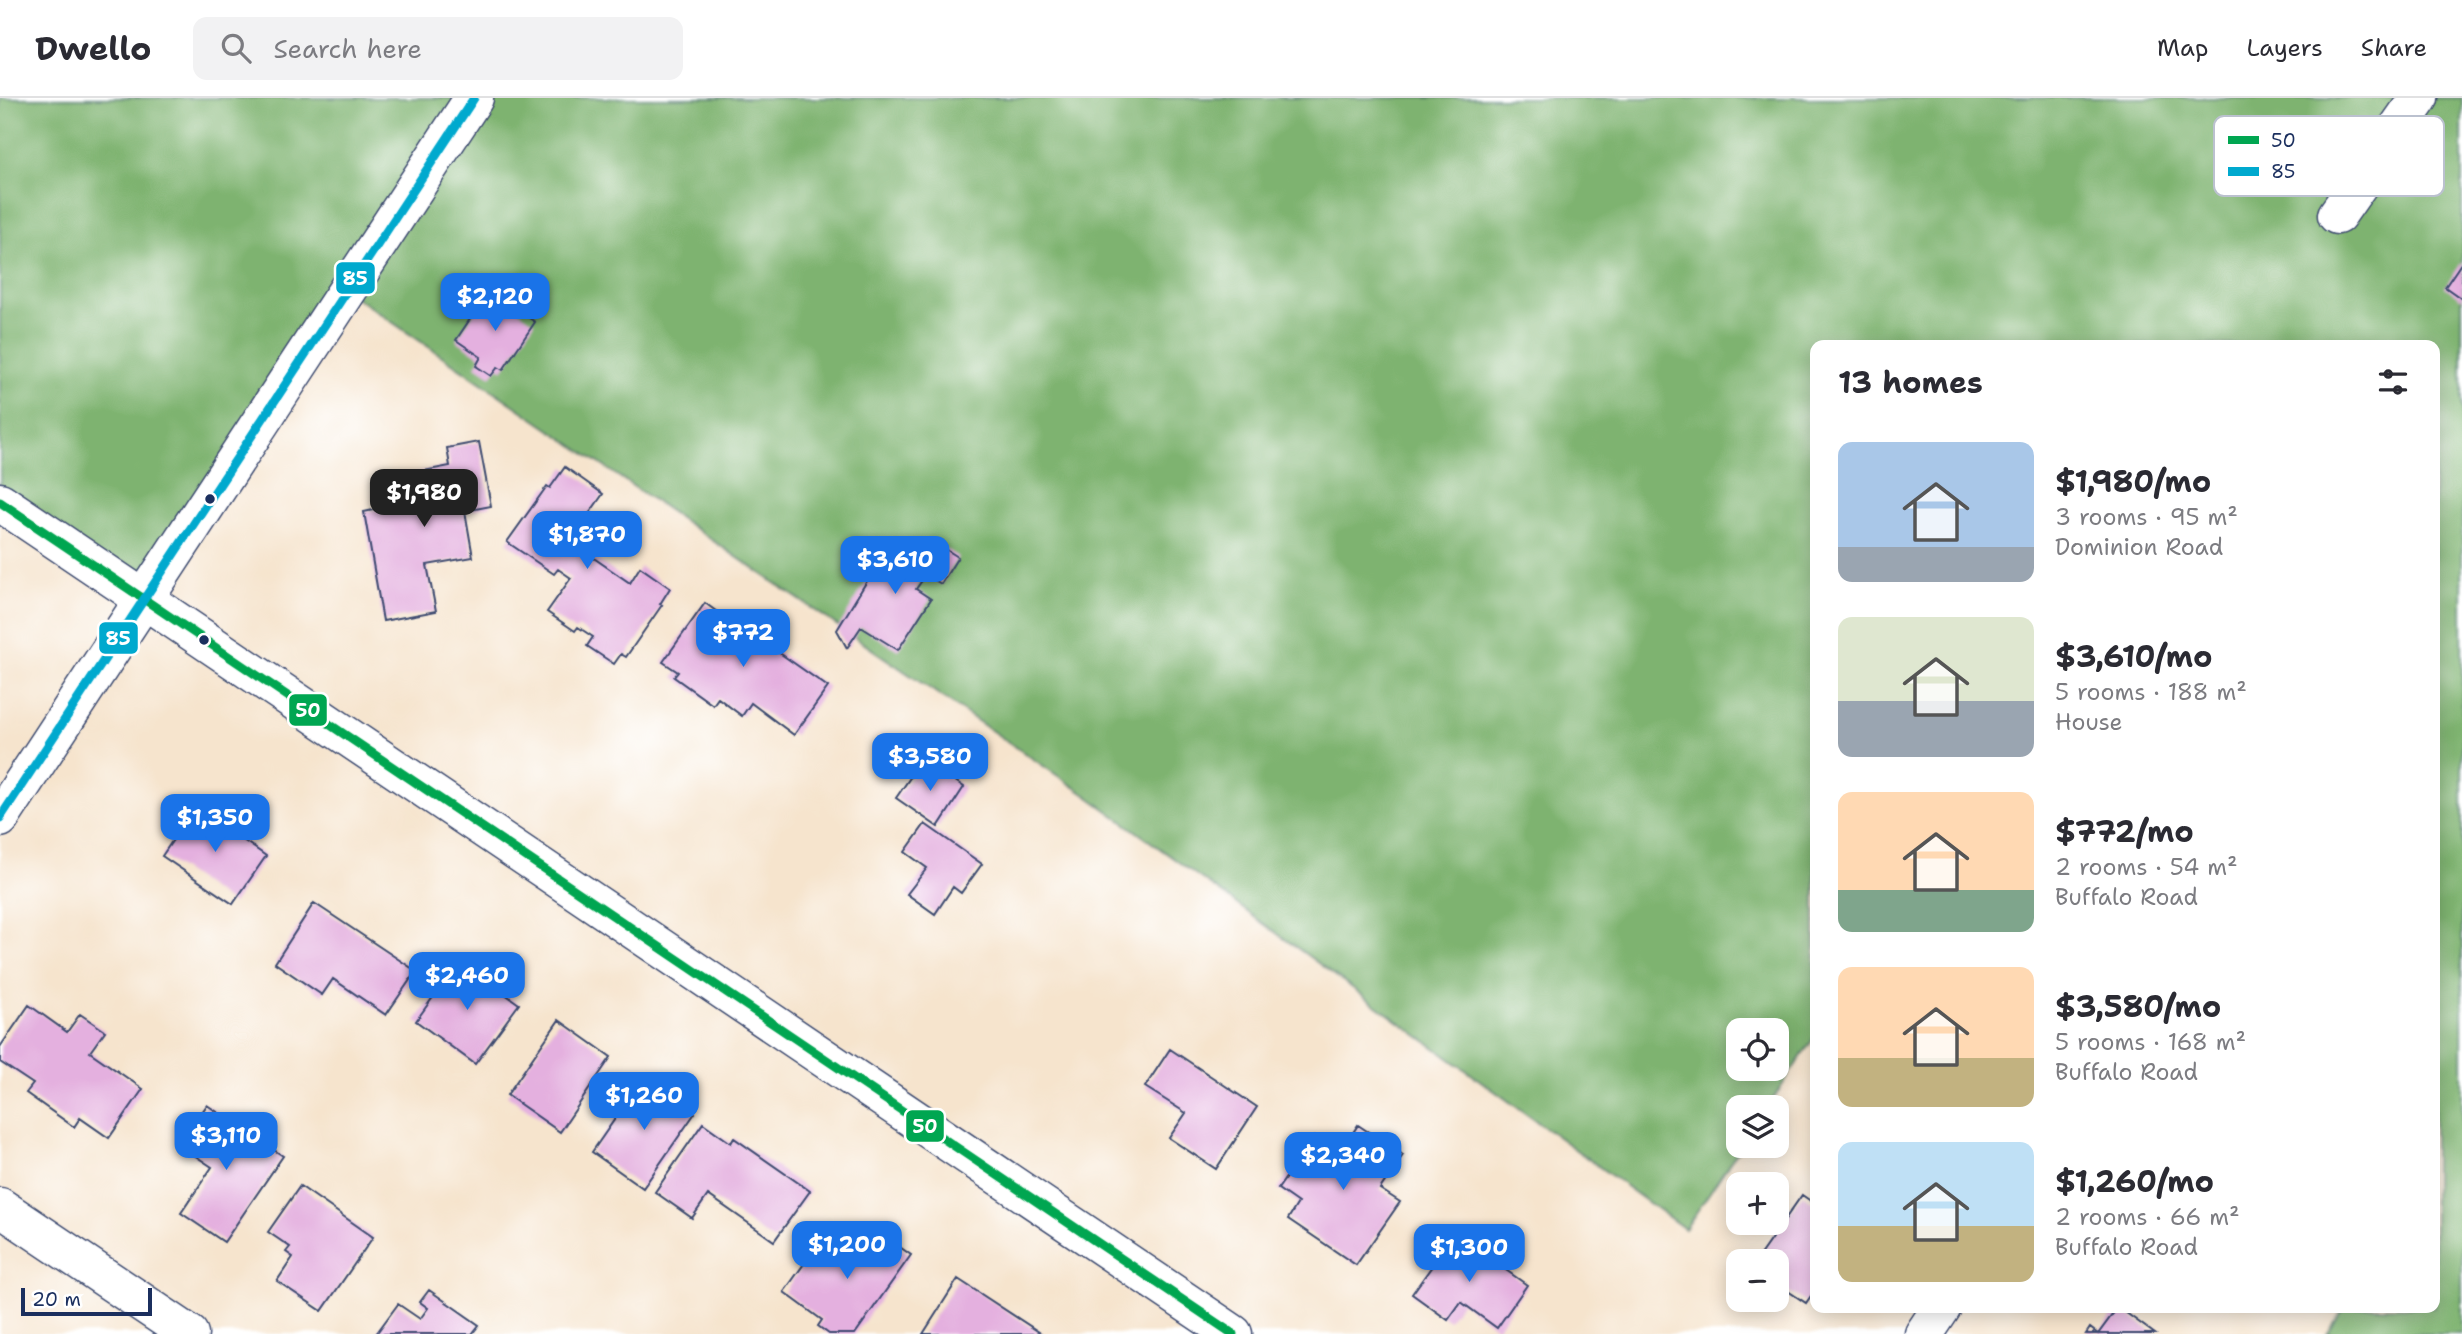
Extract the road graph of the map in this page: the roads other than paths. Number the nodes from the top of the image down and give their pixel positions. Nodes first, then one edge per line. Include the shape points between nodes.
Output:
1 (474, 98) edge
2 (2420, 98) edge
3 (2407, 116) edge
4 (2350, 196) edge
5 (2337, 215) dead end
6 (0, 502) edge
7 (143, 599) junction
8 (0, 818) edge
9 (0, 1207) edge
10 (1938, 1313) edge
11 (189, 1334) edge
12 (1233, 1334) edge
13 (1924, 1334) edge

1 - 7 street
2 - 3 street
4 - 5 street
6 - 7 street
7 - 8 street
7 - 12 street
9 - 11 street
10 - 13 street

